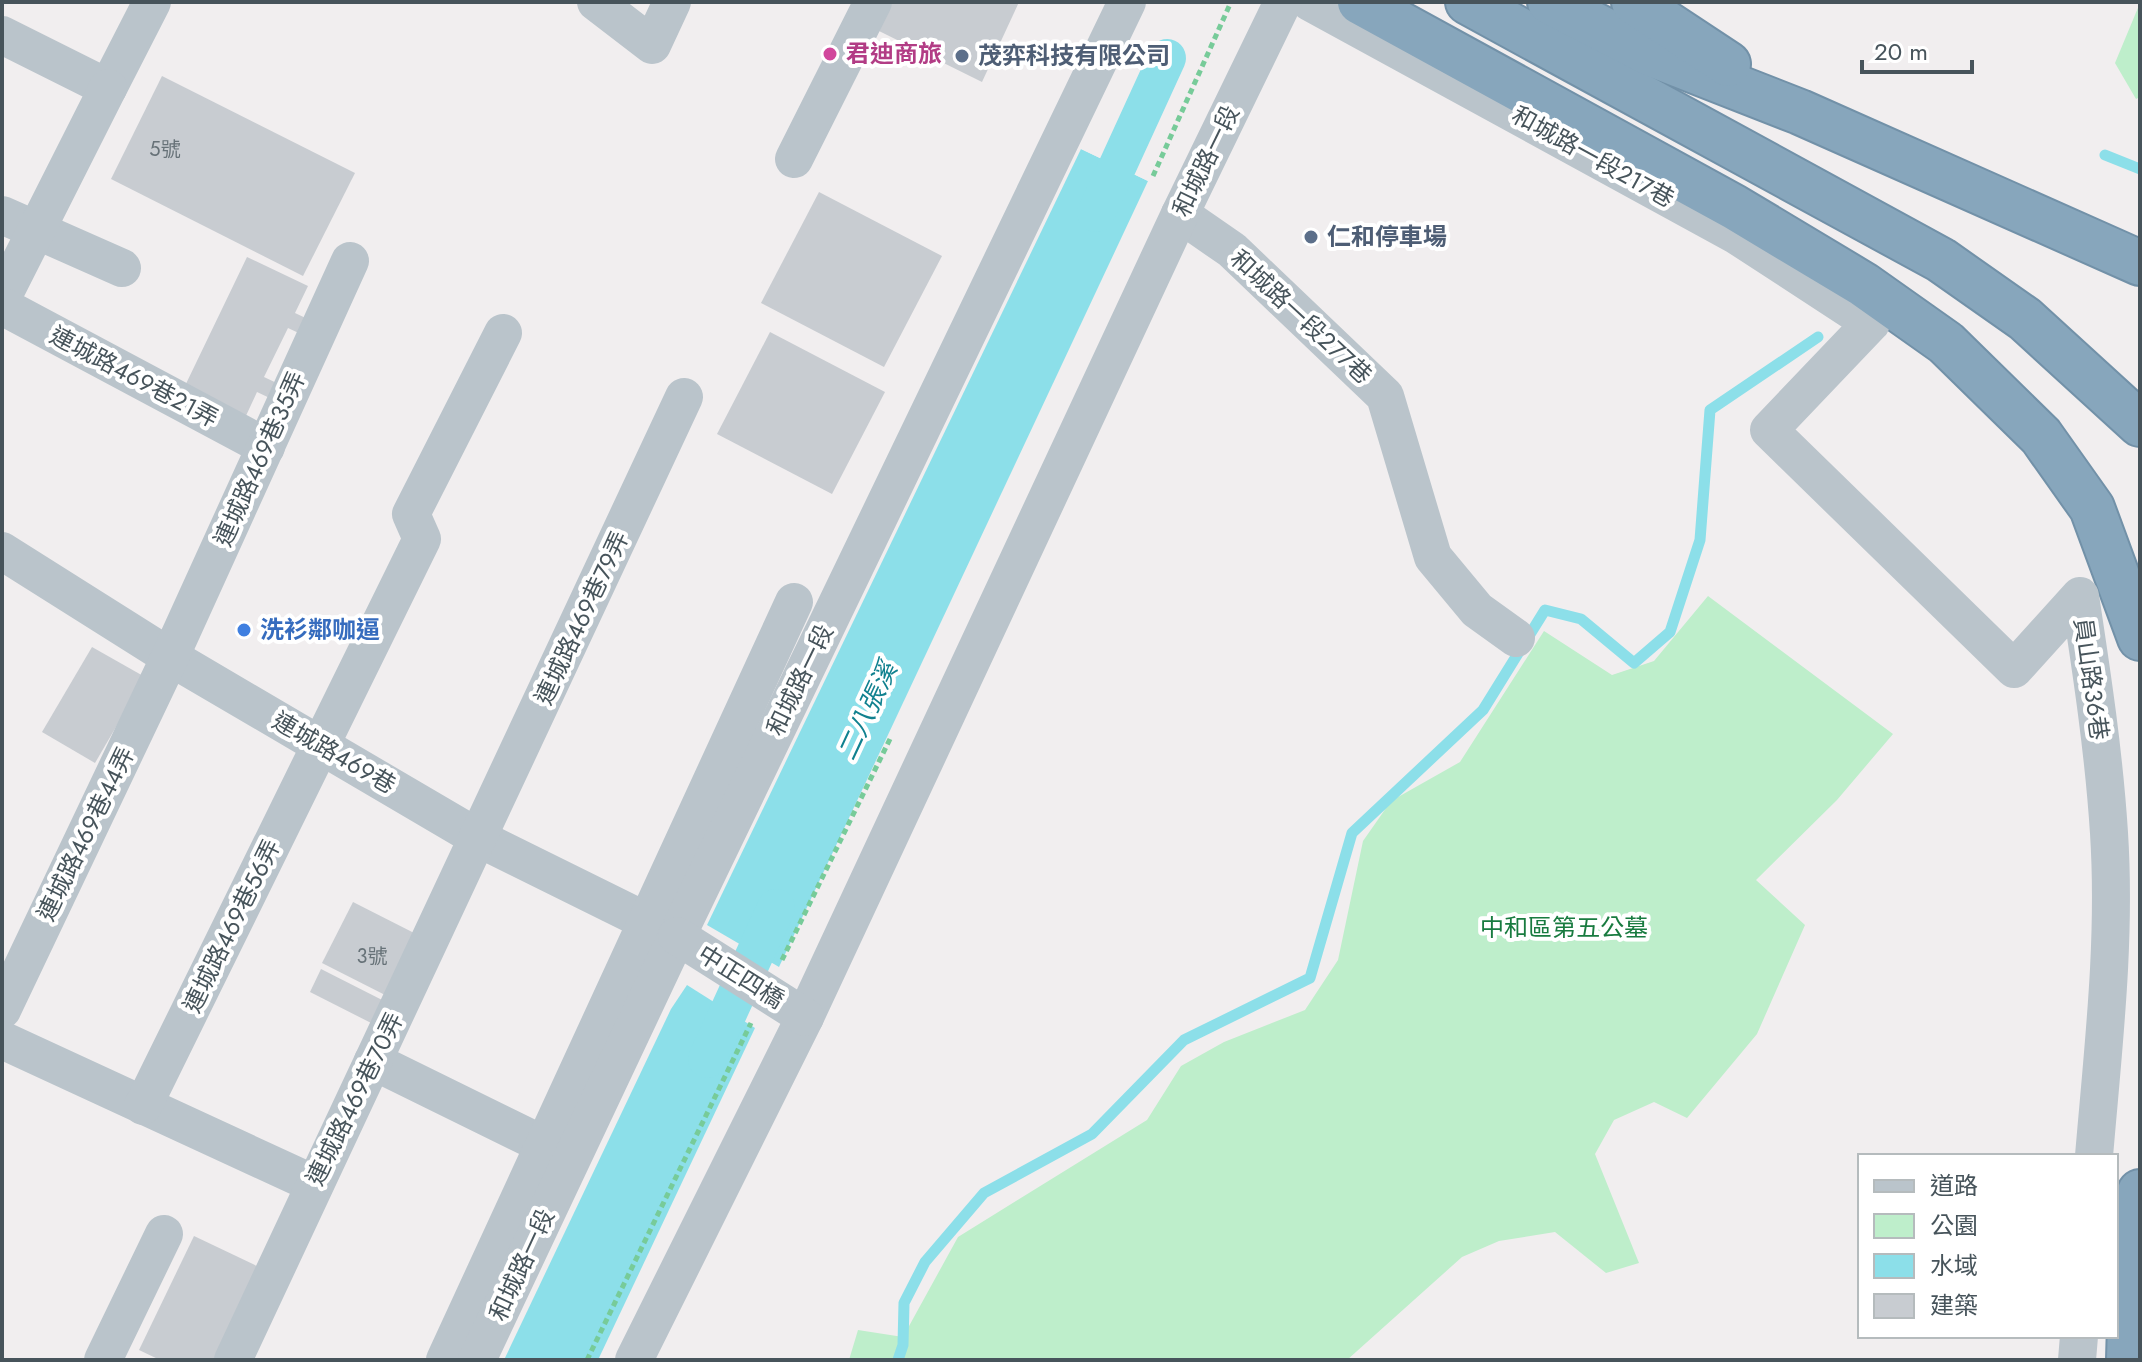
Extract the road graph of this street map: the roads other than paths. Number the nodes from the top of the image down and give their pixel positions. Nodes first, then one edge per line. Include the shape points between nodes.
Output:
1 (152, 2) edge
2 (596, 2) edge
3 (672, 2) edge
4 (873, 2) edge
5 (1127, 2) edge
6 (1283, 2) edge
7 (1310, 2) edge
8 (1360, 2) edge
9 (1468, 2) edge
10 (1550, 2) edge
11 (1634, 2) edge
12 (2, 35) edge
13 (108, 88) junction
14 (1800, 112) junction
15 (794, 159) dead end
16 (1180, 214) junction
17 (19, 223) edge
18 (350, 261) dead end
19 (2140, 263) edge
20 (122, 268) dead end
21 (2, 298) edge
22 (2, 306) edge
23 (1871, 323) joint
24 (503, 333) dead end
25 (684, 397) dead end
26 (2140, 424) edge
27 (266, 447) junction
28 (2, 551) edge
29 (794, 602) dead end
30 (1516, 638) dead end
31 (2140, 638) edge
32 (170, 657) junction
33 (321, 746) junction
34 (480, 839) junction
35 (661, 928) junction
36 (2, 1010) edge
37 (805, 1017) junction
38 (2, 1040) edge
39 (373, 1061) junction
40 (143, 1106) junction
41 (544, 1145) junction
42 (2094, 1154) edge
43 (314, 1184) junction
44 (2140, 1192) edge
45 (164, 1234) dead end
46 (2079, 1338) edge
47 (112, 1357) edge
48 (233, 1360) edge
49 (445, 1360) edge
50 (477, 1360) edge
51 (634, 1360) edge
52 (2077, 1360) edge
53 (2129, 1360) edge

1 - 13 street
2 - 3 street via 652,45
4 - 15 street
5 - 35 street, 和城路一段
6 - 16 street, 和城路一段
7 - 23 street, 和城路一段217巷 via 1736,235
8 - 31 highway via 1734,207 1864,285 1946,343 2041,436 2092,508
9 - 26 highway via 1941,260 2025,319
10 - 14 highway via 1649,53
11 - 14 highway
12 - 13 street
13 - 17 street
14 - 19 highway
16 - 30 street, 和城路一段277巷 via 1232,250 1385,396 1433,557 1477,610
16 - 37 street, 和城路一段
17 - 20 street
17 - 21 street
18 - 27 street, 連城路469巷35弄
22 - 27 street, 連城路469巷21弄
23 - 42 street, 員山路36巷 via 1769,430 2014,669 2080,596 2110,834 2110,963
24 - 33 street, 連城路469巷56弄 via 411,514 422,539
25 - 34 street, 連城路469巷79弄
27 - 32 street, 連城路469巷35弄
28 - 32 street, 連城路469巷
29 - 35 street
32 - 33 street, 連城路469巷
32 - 36 street, 連城路469巷44弄
33 - 34 street, 連城路469巷
33 - 40 street, 連城路469巷56弄
34 - 35 street, 連城路469巷
34 - 39 street, 連城路469巷70弄
35 - 37 street, 中正四橋, bridge
35 - 41 street
35 - 50 street, 和城路一段
37 - 51 street, 和城路一段
38 - 40 street
39 - 41 street
39 - 43 street, 連城路469巷70弄
40 - 43 street
41 - 49 street
43 - 48 street, 連城路469巷70弄
44 - 53 highway
45 - 47 street
46 - 52 street

